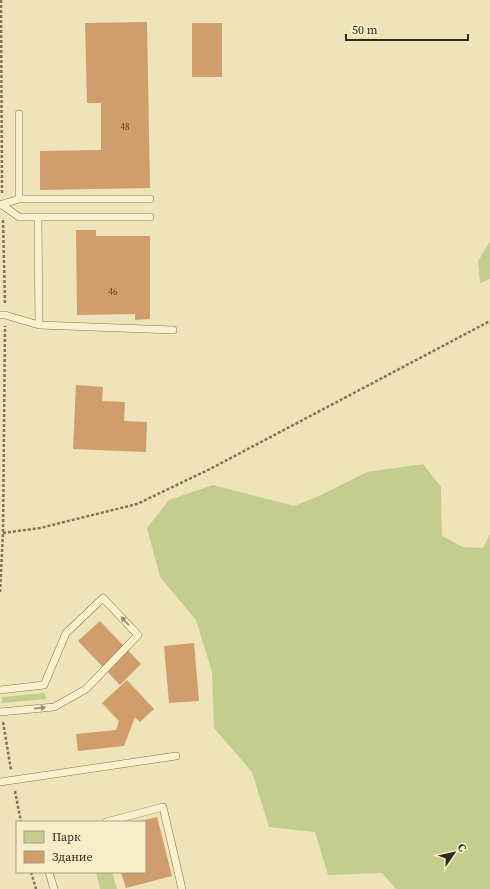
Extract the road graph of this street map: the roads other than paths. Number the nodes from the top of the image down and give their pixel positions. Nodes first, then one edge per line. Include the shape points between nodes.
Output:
1 (19, 114) dead end
2 (19, 199) junction
3 (150, 199) dead end
4 (1, 205) edge
5 (150, 216) dead end
6 (38, 218) junction
7 (3, 315) edge
8 (39, 325) junction
9 (173, 330) dead end
10 (0, 690) edge
11 (1, 712) edge
12 (176, 756) dead end
13 (0, 782) edge
14 (110, 821) edge
15 (50, 873) edge
16 (54, 889) edge
17 (182, 889) edge

1 - 2 lane
2 - 3 lane
2 - 4 lane
4 - 6 lane via 19,217
5 - 6 lane
6 - 8 lane
7 - 8 lane
8 - 9 lane
11 -> 10 lane via 54,707 86,689 138,635 103,598 66,633 44,685
12 - 13 lane
14 - 17 lane via 162,807
15 - 16 lane

